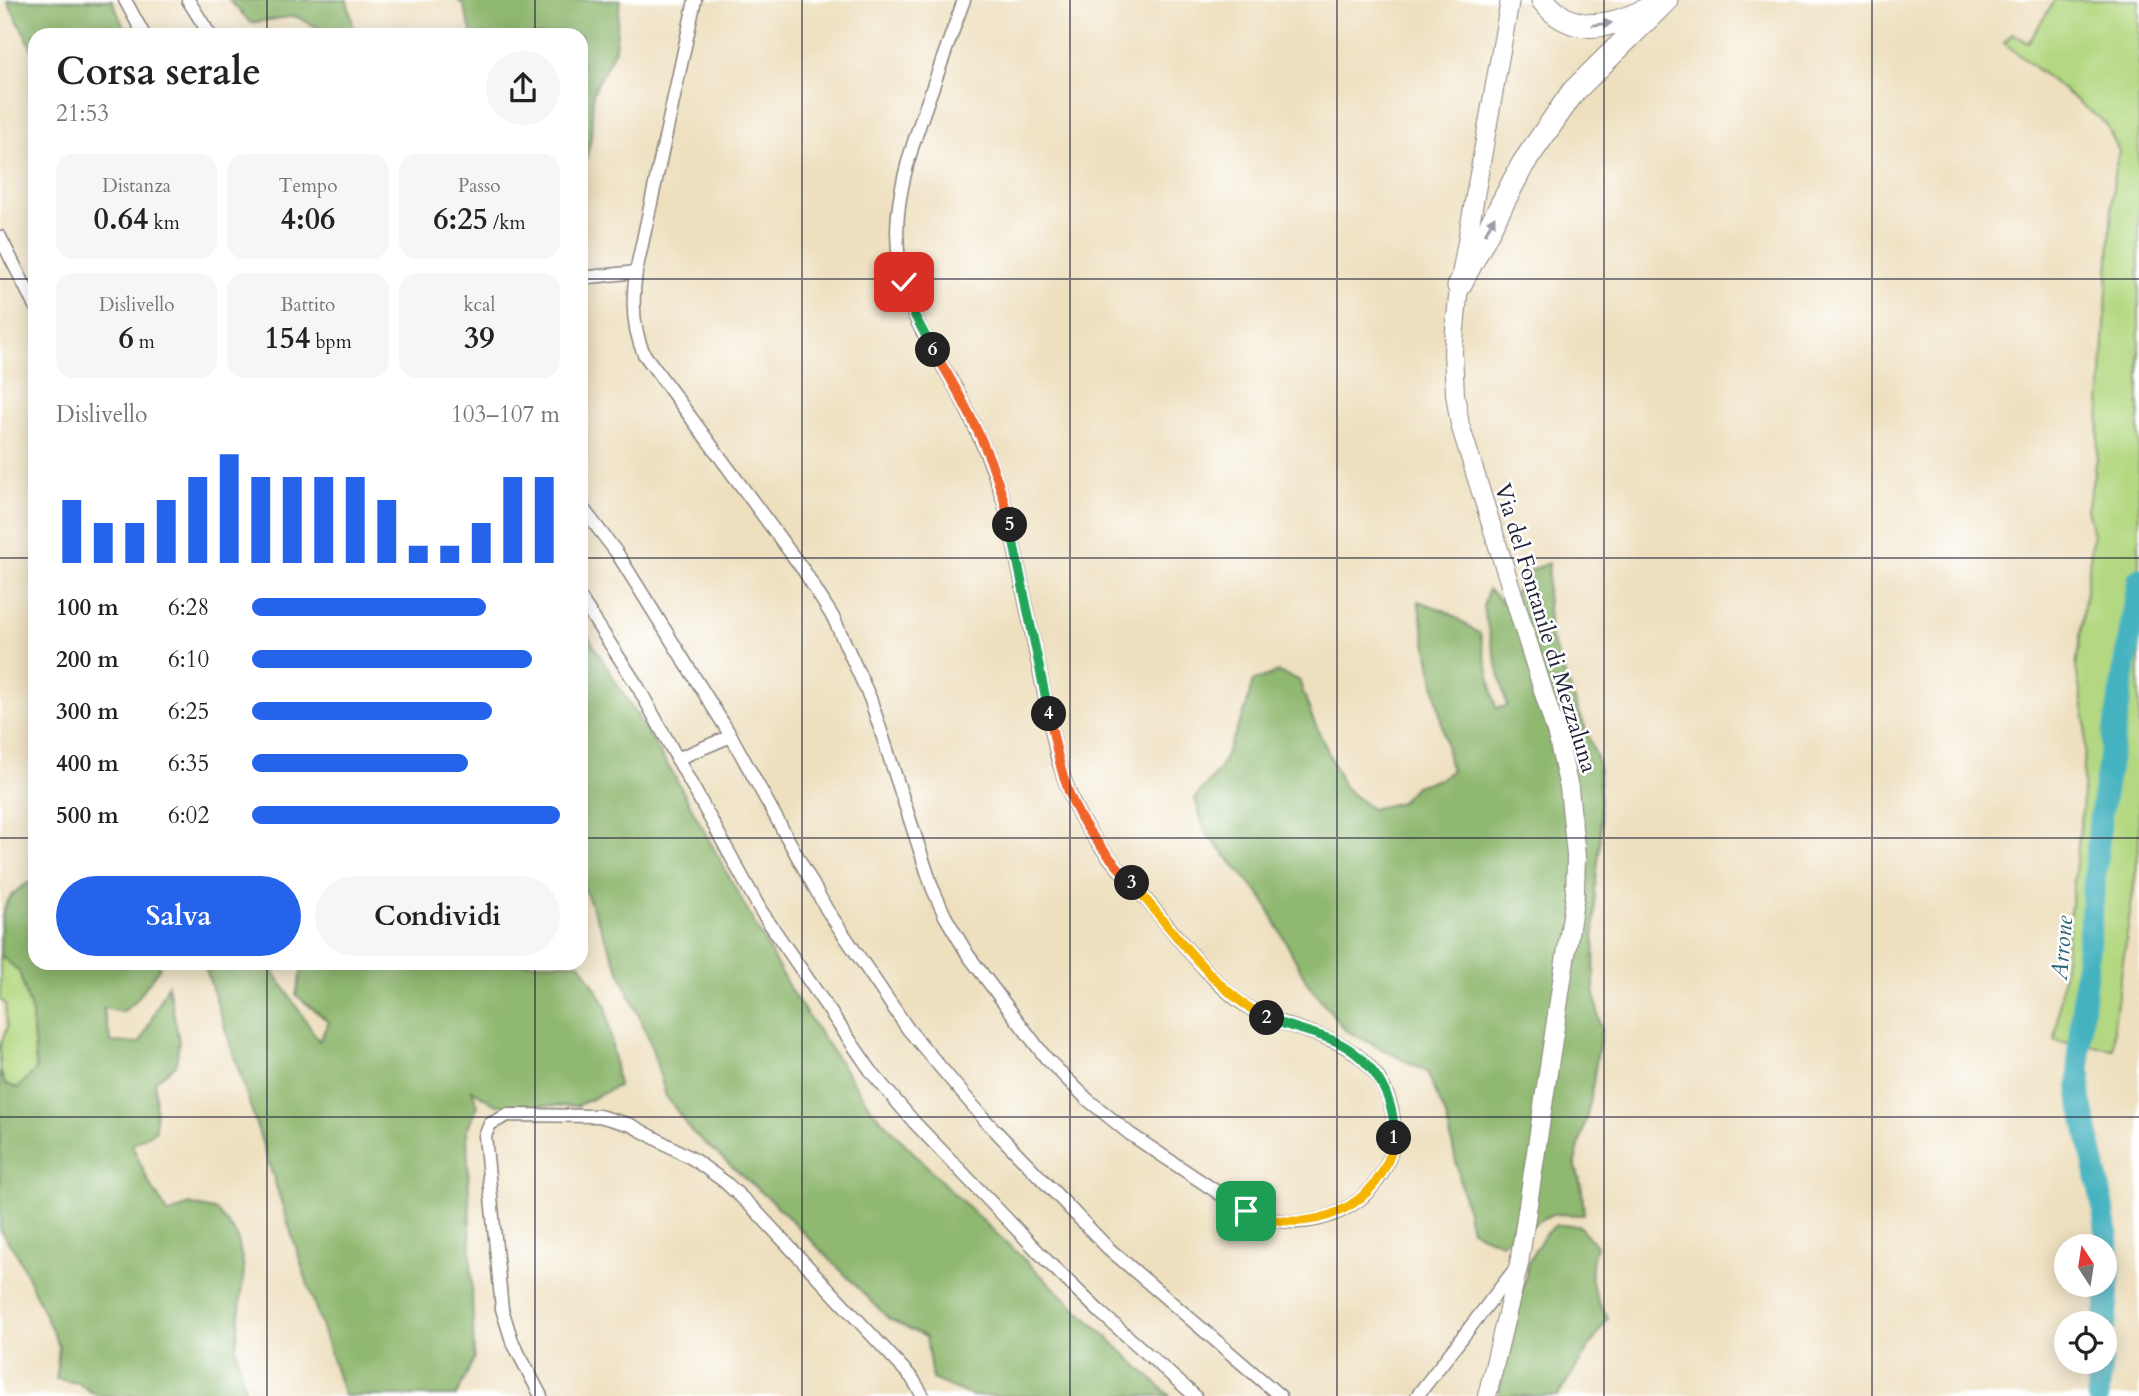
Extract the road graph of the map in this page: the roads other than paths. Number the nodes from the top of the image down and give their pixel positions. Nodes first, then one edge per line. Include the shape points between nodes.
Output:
1 (125, 0) edge
2 (188, 0) edge
3 (695, 0) edge
4 (964, 0) edge
5 (1510, 0) edge
6 (1543, 0) edge
7 (1666, 0) edge
8 (140, 28) edge
9 (206, 28) edge
10 (0, 237) edge
11 (636, 272) junction
12 (588, 277) edge
13 (1459, 286) junction
14 (28, 292) edge
15 (588, 516) edge
16 (588, 610) edge
17 (731, 736) junction
18 (677, 759) junction
19 (1519, 1264) junction
20 (541, 1396) edge
21 (923, 1396) edge
22 (1195, 1396) edge
23 (1280, 1396) edge
24 (1417, 1396) edge
25 (1487, 1396) edge

1 - 8 street
2 - 9 street
3 - 11 street
4 - 11 street via 902,182 897,215 899,256 914,314 979,435 1003,498 1064,778 1082,820 1107,854 1229,993 1267,1017 1348,1048 1375,1074 1391,1108 1394,1140 1380,1178 1356,1202 1327,1217 1298,1222 1246,1211 1107,1116 1063,1077 1032,1041 968,956 945,916 870,698 830,611 644,354 634,314
5 - 13 street, Via del Fontanile di Mezzaluna
6 -> 7 highway via 1560,17 1587,25 1620,21
13 -> 7 highway via 1522,164 1573,92
10 - 14 street
11 - 12 street
13 - 19 street, Via del Fontanile di Mezzaluna via 1453,351 1460,425 1554,726 1575,839 1575,895
15 - 17 street via 623,563
16 - 18 street
17 - 18 street
17 - 23 street via 827,910 925,1050 1108,1248
18 - 22 street via 761,911 884,1087 1058,1272
19 - 24 street
19 - 25 street, Via del Fontanile di Mezzaluna
20 - 21 street via 508,1329 497,1280 485,1136 490,1124 508,1115 616,1120 704,1166 755,1210 912,1378

